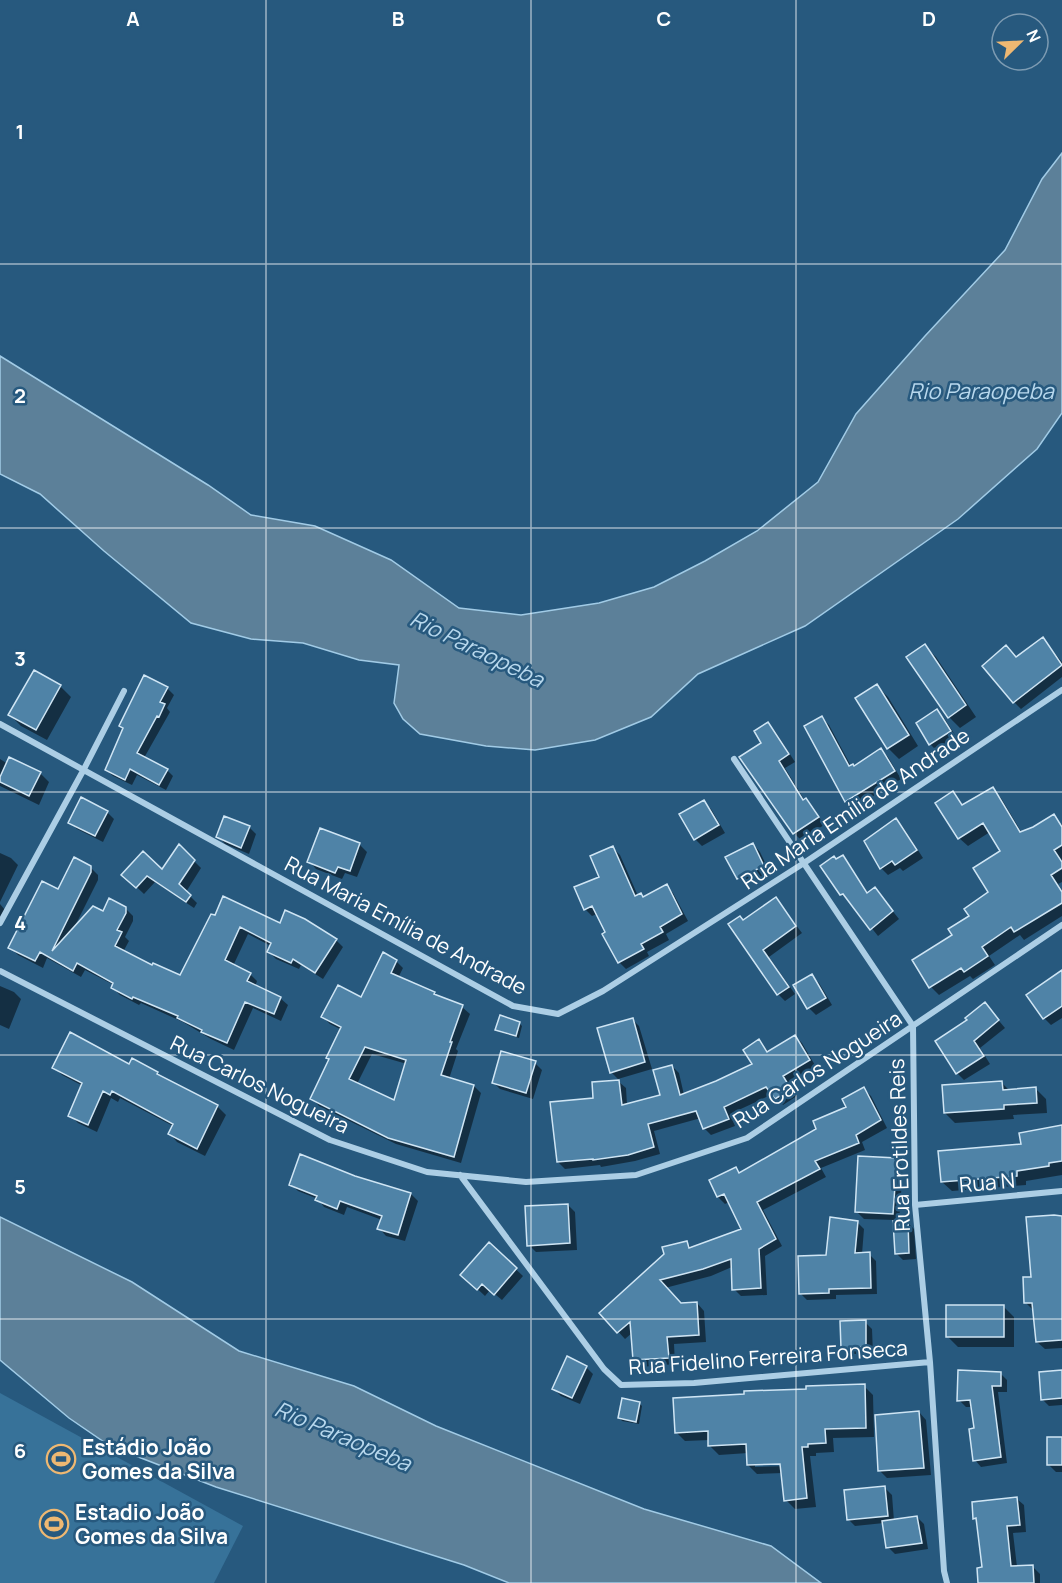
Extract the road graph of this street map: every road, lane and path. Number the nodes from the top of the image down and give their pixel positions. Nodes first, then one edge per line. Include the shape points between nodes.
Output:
1 (1062, 690) edge
2 (124, 691) dead end
3 (0, 723) edge
4 (734, 759) dead end
5 (84, 769) junction
6 (804, 863) junction
7 (0, 923) edge
8 (1062, 925) edge
9 (0, 971) edge
10 (913, 1026) junction
11 (460, 1176) junction
12 (1062, 1191) edge
13 (915, 1205) junction
14 (930, 1362) junction
15 (947, 1583) edge

1 - 6 street, Rua Maria Emília de Andrade
2 - 5 street
3 - 5 street, Rua Maria Emília de Andrade
4 - 6 street
5 - 6 street, Rua Maria Emília de Andrade via 513,1006 558,1014 603,992
5 - 7 street
6 - 10 street
8 - 10 street, Rua Carlos Nogueira
9 - 11 street, Rua Carlos Nogueira via 330,1140 426,1172
10 - 11 street, Rua Carlos Nogueira via 736,1142 636,1175 526,1182
10 - 13 street, Rua Erotildes Reis
11 - 14 street, Rua Fidelino Ferreira Fonseca via 604,1369 621,1386
12 - 13 street, Rua N
13 - 14 street, Rua Erotildes Reis
14 - 15 street, Rua Erotildes Reis

